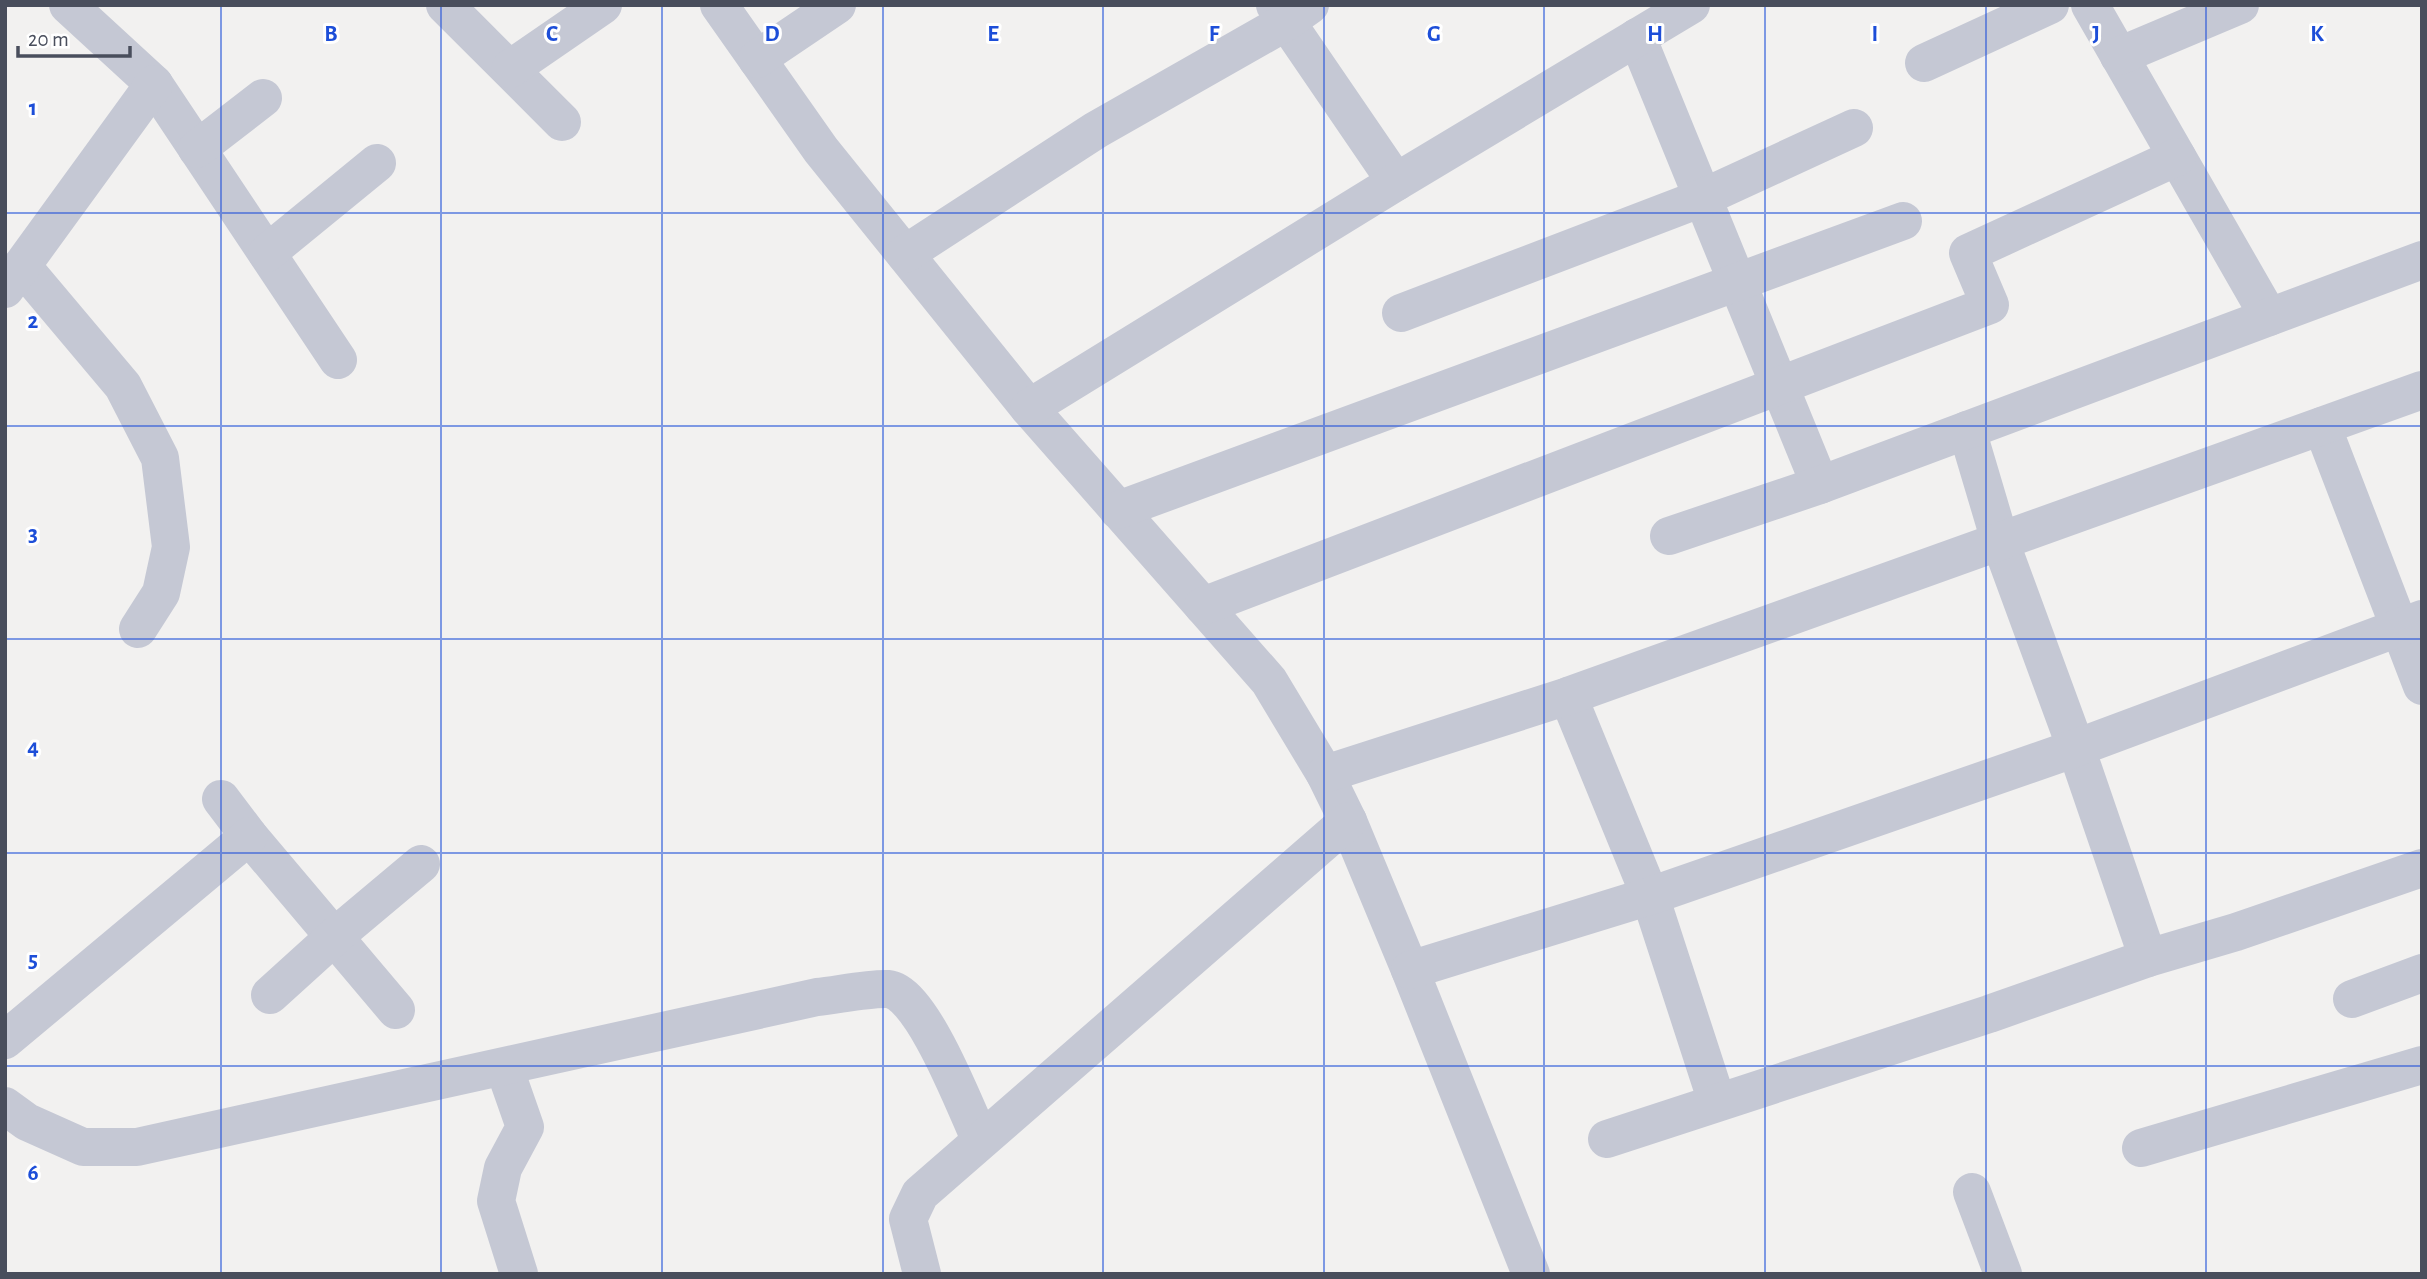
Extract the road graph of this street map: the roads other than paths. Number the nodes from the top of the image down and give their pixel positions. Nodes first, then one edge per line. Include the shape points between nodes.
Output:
1 (68, 5) edge
2 (445, 5) edge
3 (603, 5) edge
4 (719, 5) edge
5 (837, 5) edge
6 (1691, 5) edge
7 (2050, 5) edge
8 (2090, 5) edge
9 (2240, 5) edge
10 (1291, 11) edge
11 (1637, 37) junction
12 (2119, 56) junction
13 (757, 59) junction
14 (1924, 63) dead end
15 (510, 69) junction
16 (154, 84) junction
17 (263, 98) dead end
18 (562, 121) dead end
19 (1854, 128) dead end
20 (197, 149) junction
21 (2177, 157) junction
22 (377, 163) dead end
23 (1396, 182) junction
24 (1702, 198) junction
25 (1903, 221) dead end
26 (267, 253) junction
27 (905, 254) junction
28 (2422, 260) edge
29 (14, 277) edge
30 (1737, 284) junction
31 (1401, 313) dead end
32 (2269, 317) junction
33 (338, 360) dead end
34 (1779, 386) junction
35 (2422, 390) edge
36 (1030, 408) junction
37 (2322, 426) junction
38 (1967, 430) junction
39 (1820, 485) junction
40 (1118, 510) junction
41 (1669, 536) dead end
42 (2000, 541) junction
43 (1203, 606) junction
44 (2411, 623) edge
45 (138, 629) dead end
46 (2422, 686) edge
47 (1568, 696) junction
48 (2076, 748) junction
49 (1325, 774) junction
50 (221, 799) dead end
51 (1348, 821) junction
52 (249, 836) junction
53 (421, 864) dead end
54 (2422, 868) edge
55 (1650, 896) junction
56 (334, 937) junction
57 (2148, 958) junction
58 (1410, 970) junction
59 (2422, 973) edge
60 (270, 995) dead end
61 (2352, 999) dead end
62 (396, 1010) dead end
63 (5, 1040) edge
64 (2422, 1065) edge
65 (504, 1067) junction
66 (1717, 1102) junction
67 (5, 1106) edge
68 (980, 1139) junction
69 (1607, 1139) dead end
70 (2141, 1148) dead end
71 (1972, 1192) dead end
72 (519, 1274) edge
73 (922, 1274) edge
74 (1531, 1274) edge
75 (2003, 1274) edge

1 - 16 street
2 - 15 street
3 - 15 street
4 - 13 street
5 - 13 street
6 - 11 street
7 - 14 street
8 - 12 street
9 - 12 street
10 - 23 street
10 - 27 street
11 - 23 street
11 - 24 street
12 - 21 street
13 - 27 street via 821,150
15 - 18 street
16 - 20 street
16 - 29 street
17 - 20 street
19 - 24 street
20 - 26 street
21 - 32 street
21 - 34 street via 1968,253 1990,305
22 - 26 street
23 - 36 street
24 - 30 street
24 - 31 street
25 - 30 street
26 - 33 street
27 - 36 street
28 - 32 street
29 - 45 street via 122,386 160,458 170,547 161,593
30 - 34 street
30 - 40 street
32 - 38 street
34 - 39 street
34 - 43 street
35 - 37 street
36 - 40 street
37 - 42 street
37 - 44 street
38 - 39 street
38 - 42 street
39 - 41 street
40 - 43 street
42 - 47 street
42 - 48 street
43 - 49 street via 1269,681
44 - 46 street
44 - 48 street
47 - 49 street
47 - 55 street
48 - 55 street
48 - 57 street
49 - 51 street
50 - 52 street
51 - 58 street
51 - 68 street
52 - 56 street
52 - 63 street
53 - 56 street
54 - 57 street
55 - 58 street
55 - 66 street
56 - 60 street
56 - 62 street
57 - 66 street
58 - 74 street
59 - 61 street
64 - 70 street
65 - 67 street via 137,1147 83,1147 27,1122
65 - 68 street via 817,997 889,989 911,1002 932,1035
65 - 72 street via 525,1127 503,1168 496,1201
66 - 69 street
68 - 73 street via 920,1194 908,1219
71 - 75 street

